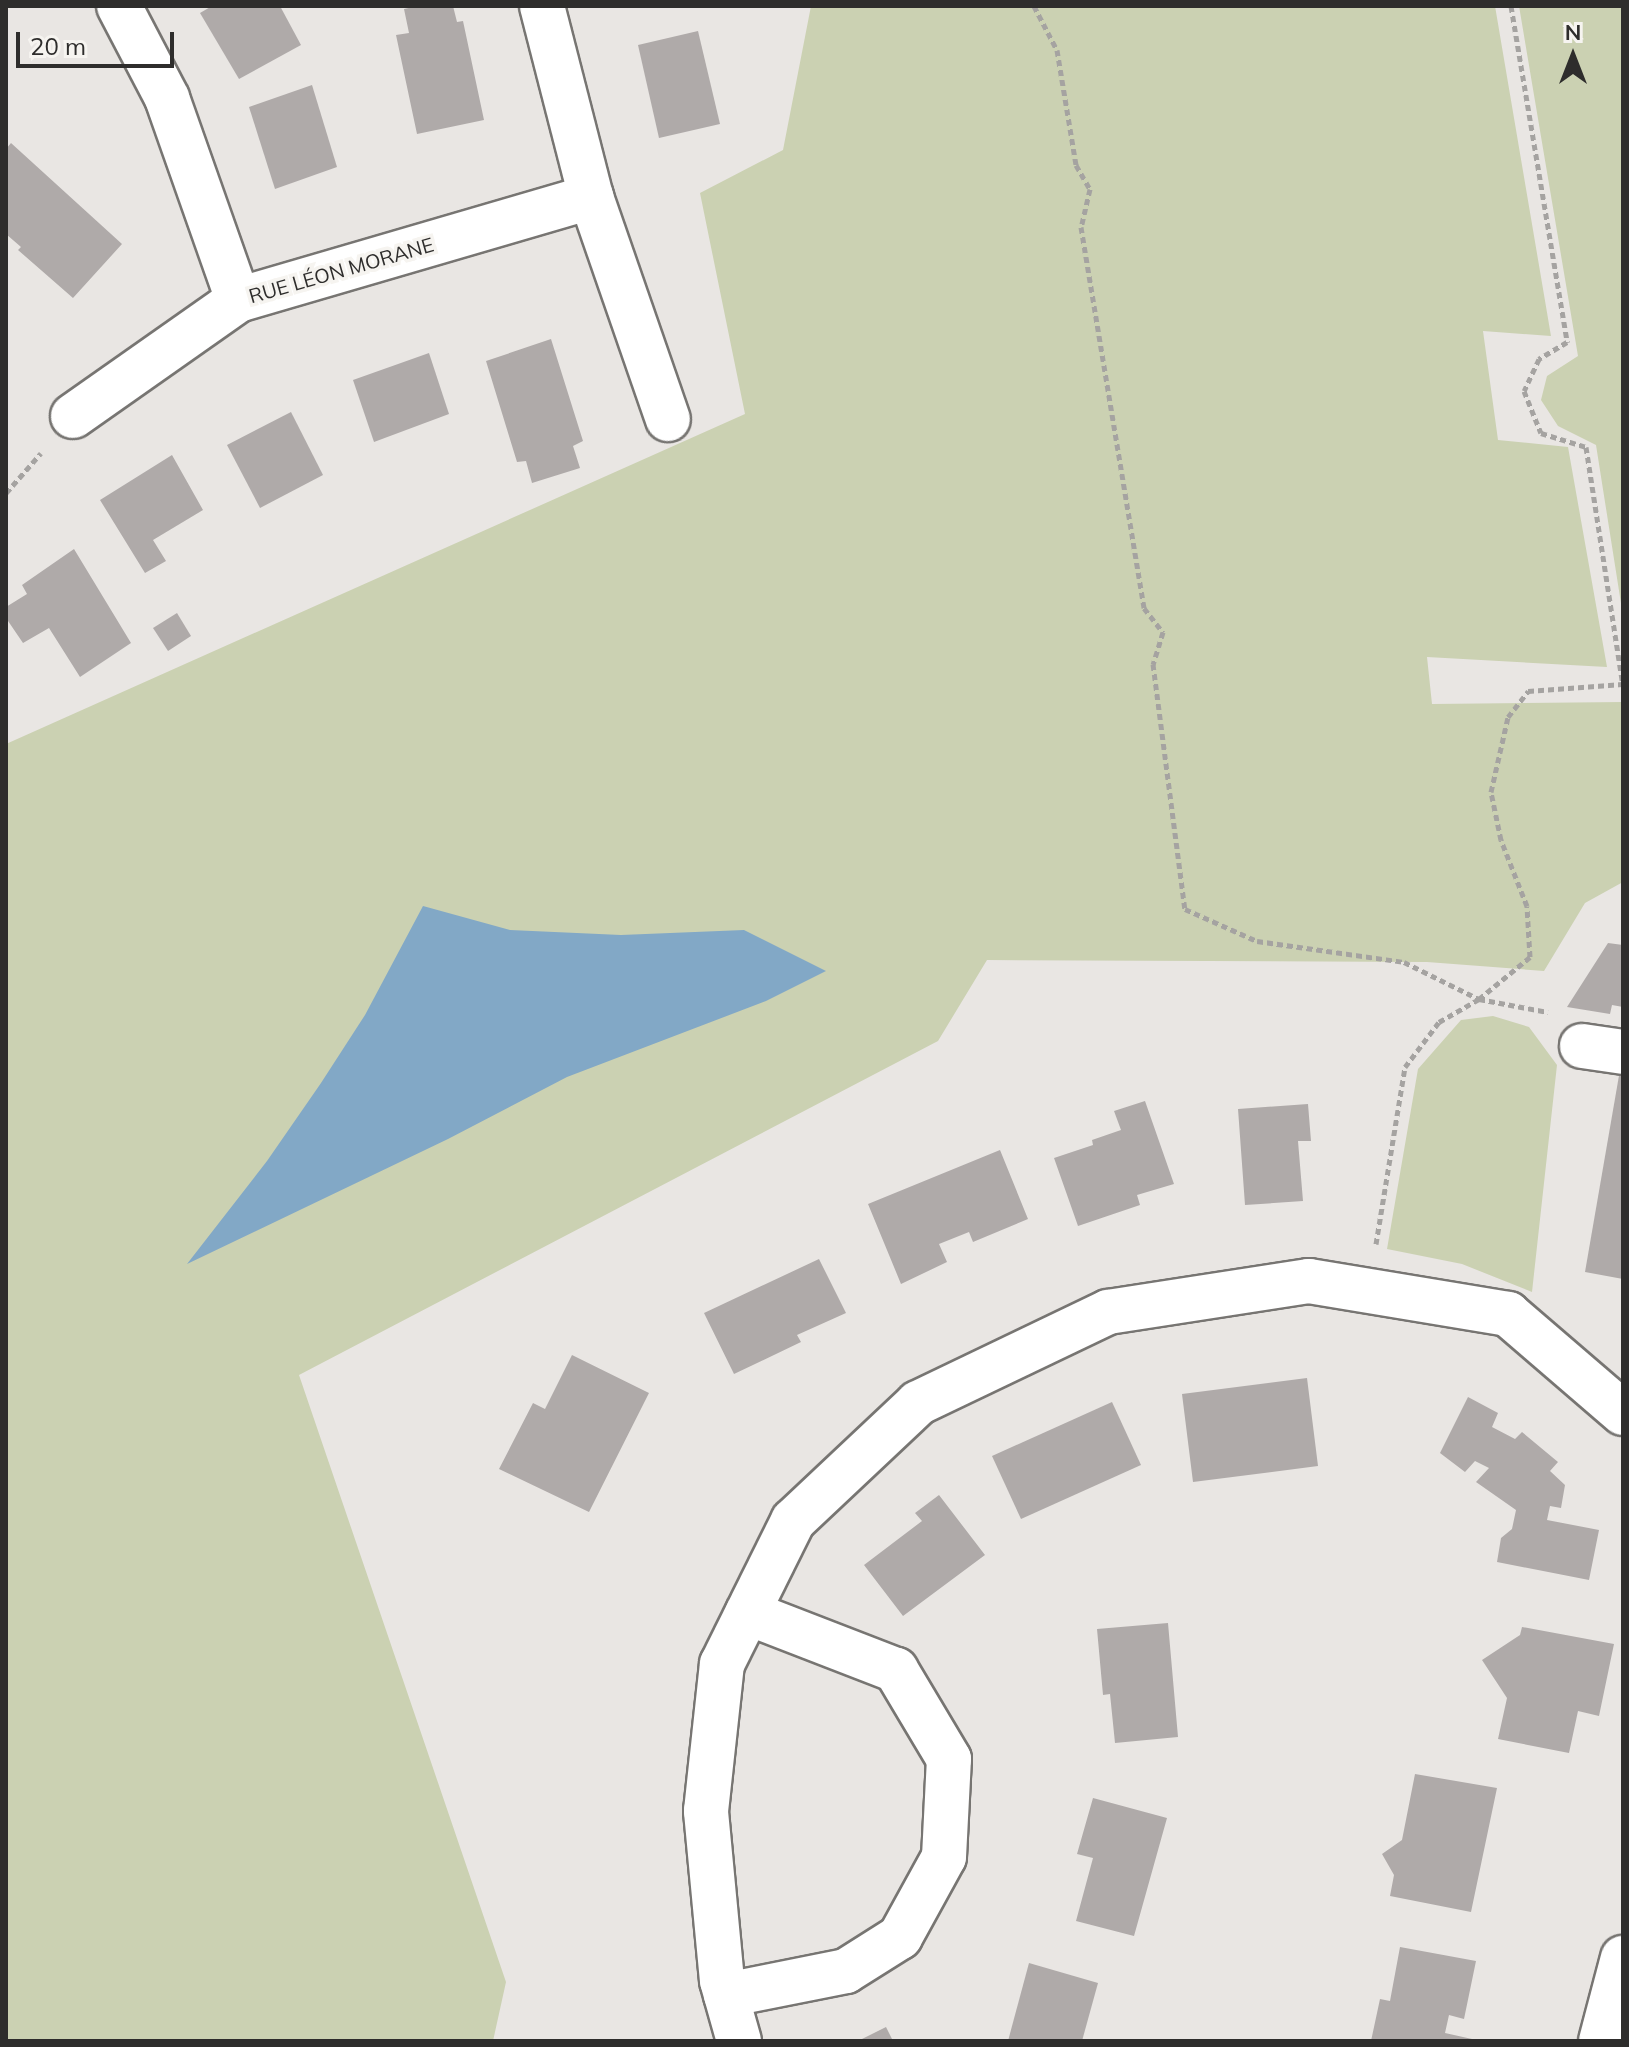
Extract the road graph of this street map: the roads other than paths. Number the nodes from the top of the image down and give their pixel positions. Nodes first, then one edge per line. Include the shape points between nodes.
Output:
1 (119, 6) edge
2 (542, 6) edge
3 (591, 197) junction
4 (238, 300) junction
5 (73, 416) dead end
6 (668, 419) dead end
7 (1623, 1413) edge
8 (748, 1613) junction
9 (1623, 1958) edge
10 (726, 1995) junction
11 (739, 2041) edge
12 (1601, 2041) edge

1 - 4 street via 167,98
2 - 3 street
3 - 4 street, RUE LÉON MORANE
3 - 6 street
4 - 5 street, RUE LÉON MORANE
7 - 8 street via 1508,1314 1309,1281 1108,1312 918,1403 793,1521
8 - 10 street via 722,1664 706,1811
8 - 10 street via 896,1670 949,1759 944,1857 900,1937 846,1971
9 - 12 street
10 - 11 street

